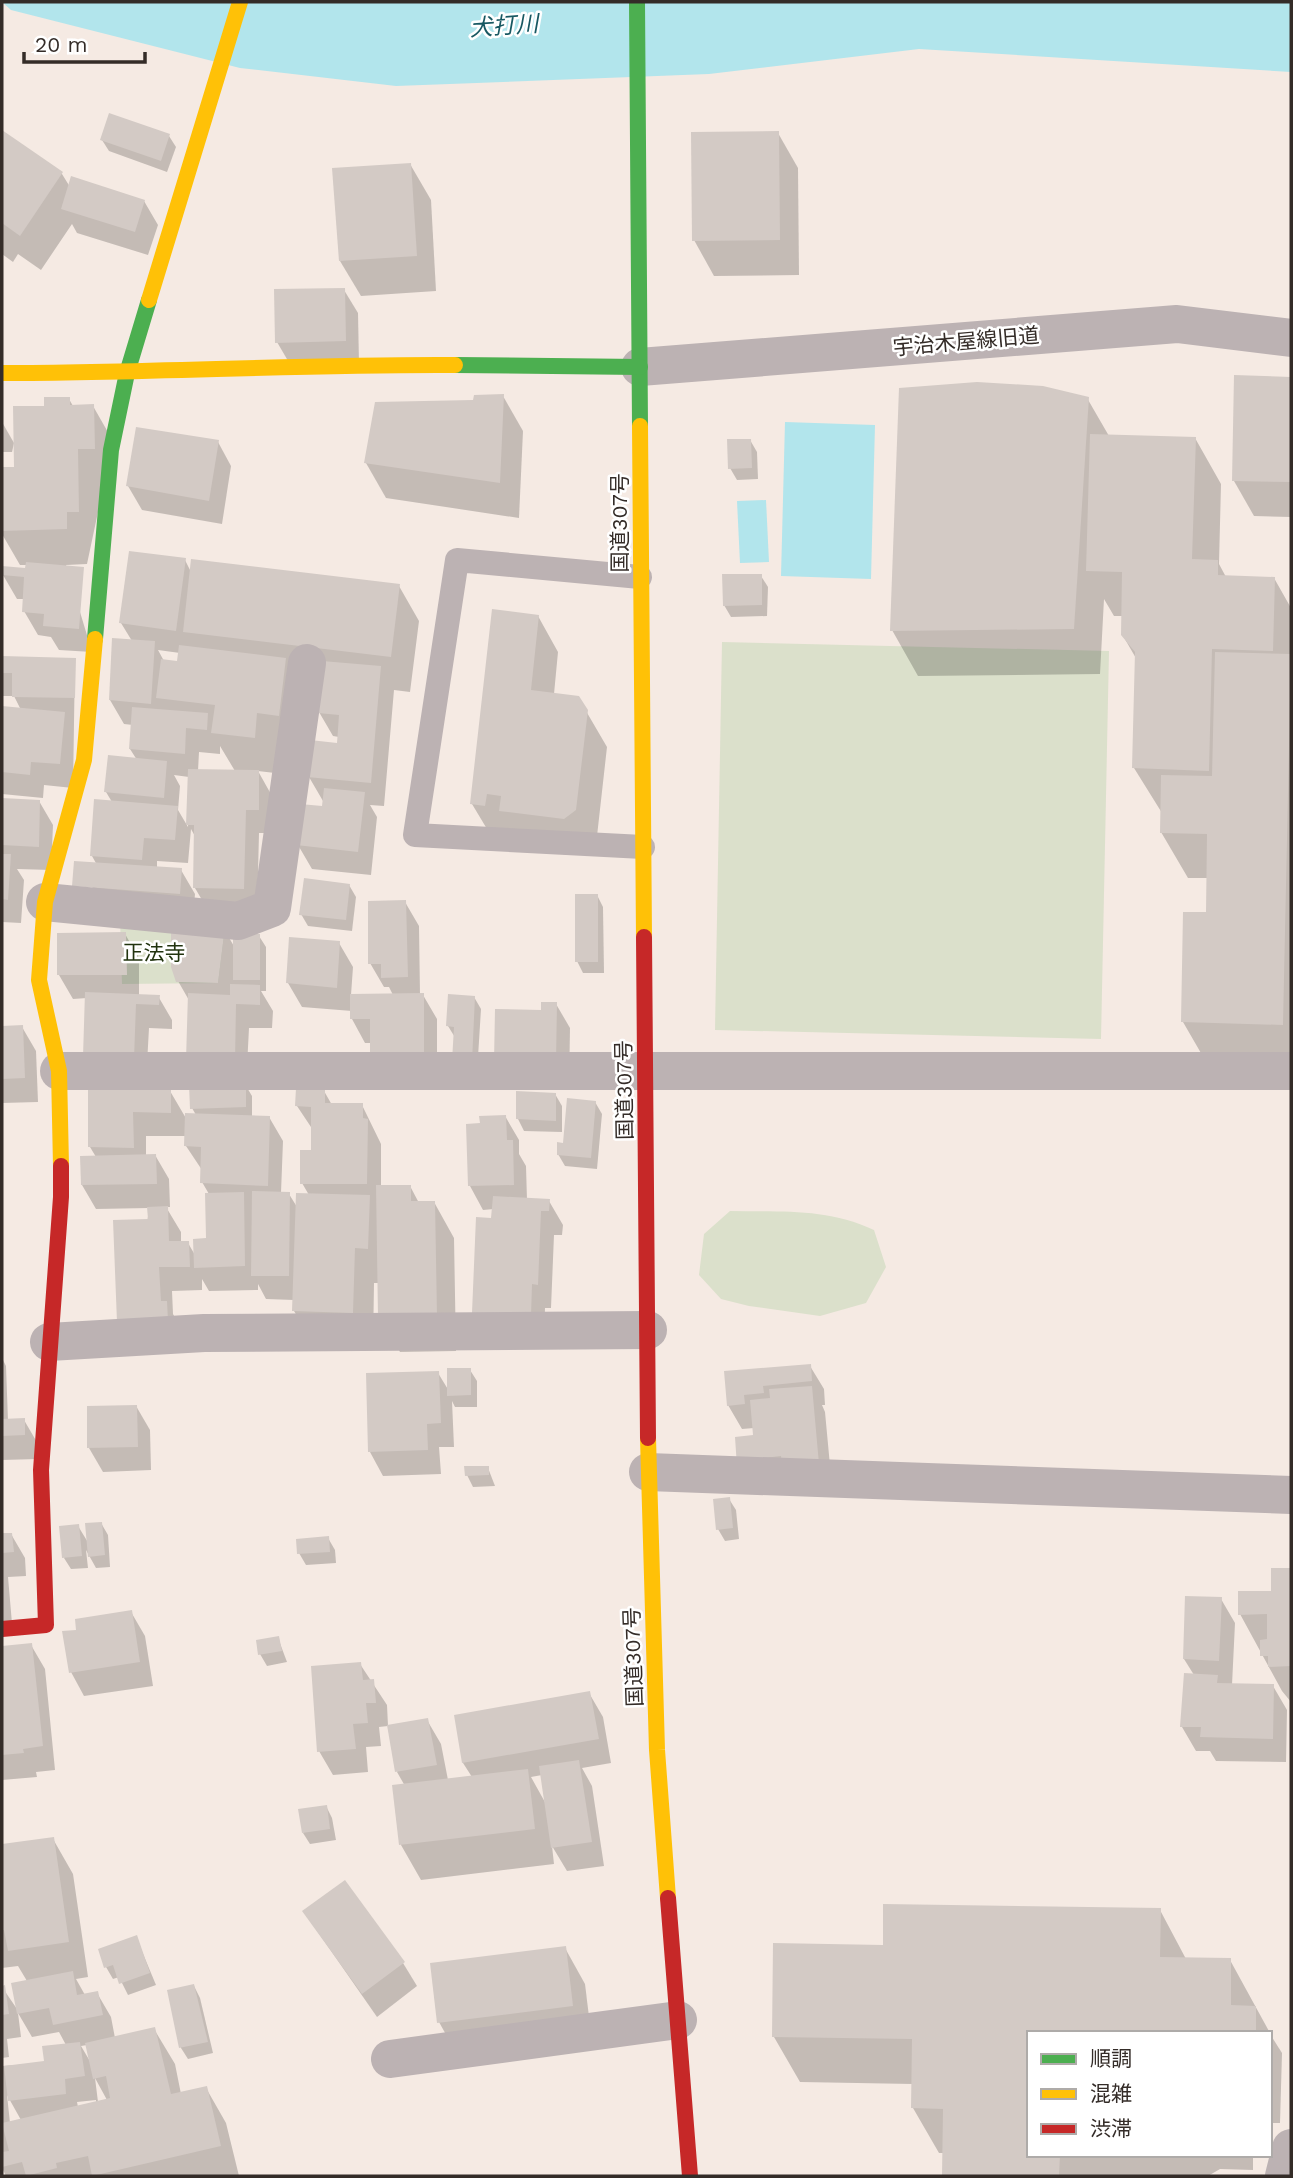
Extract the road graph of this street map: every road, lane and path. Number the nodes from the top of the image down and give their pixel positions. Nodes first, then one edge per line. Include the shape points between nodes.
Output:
1 (240, 2) edge
2 (637, 2) edge
3 (1291, 338) edge
4 (640, 367) junction
5 (2, 373) edge
6 (127, 373) junction
7 (640, 577) junction
8 (307, 663) dead end
9 (643, 847) junction
10 (45, 902) junction
11 (645, 1070) junction
12 (59, 1071) junction
13 (1291, 1071) edge
14 (649, 1330) junction
15 (49, 1342) junction
16 (648, 1472) junction
17 (1291, 1495) edge
18 (2, 1629) edge
19 (678, 2020) junction
20 (390, 2059) dead end
21 (1291, 2148) edge
22 (690, 2176) edge
23 (1284, 2176) edge

1 - 6 main road
2 - 4 main road, 国道307号
3 - 4 street, 宇治木屋線旧道 via 1177,324
4 - 6 main road via 335,364
4 - 7 main road, 国道307号
5 - 6 main road
6 - 10 main road via 111,450 84,760
7 - 9 main road, 国道307号
7 - 9 lane via 457,560 415,835
8 - 10 street via 272,908 238,921
9 - 11 main road, 国道307号
10 - 12 main road via 39,980
11 - 12 street
11 - 13 street
11 - 14 main road, 国道307号
12 - 15 main road via 61,1197
14 - 15 street via 204,1333
14 - 16 main road, 国道307号
15 - 18 main road via 41,1470 46,1625
16 - 17 street
16 - 19 main road, 国道307号 via 657,1750
19 - 20 street
19 - 22 main road, 国道307号
21 - 23 street

